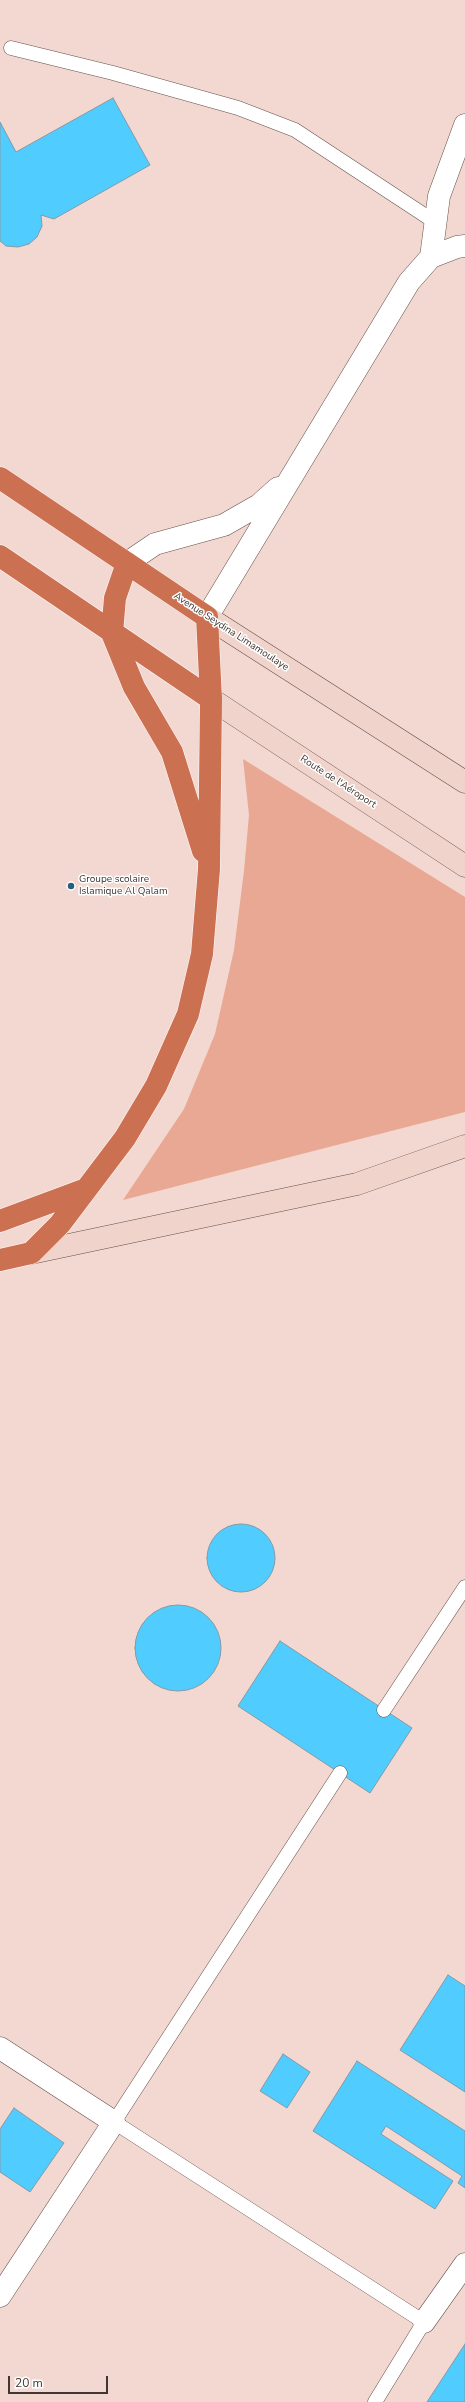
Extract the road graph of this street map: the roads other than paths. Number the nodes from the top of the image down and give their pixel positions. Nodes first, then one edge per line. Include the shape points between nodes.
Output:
1 (11, 48) dead end
2 (465, 125) edge
3 (435, 222) junction
4 (465, 246) edge
5 (431, 257) junction
6 (294, 474) junction
7 (0, 478) edge
8 (0, 556) edge
9 (127, 564) junction
10 (207, 617) junction
11 (112, 633) junction
12 (211, 699) junction
13 (465, 782) edge
14 (465, 866) edge
15 (209, 869) junction
16 (465, 1146) edge
17 (86, 1189) junction
18 (0, 1221) edge
19 (31, 1253) junction
20 (0, 1260) edge
21 (465, 1587) edge
22 (384, 1710) dead end
23 (340, 1773) dead end
24 (0, 2048) edge
25 (114, 2122) junction
26 (465, 2264) edge
27 (0, 2296) edge
28 (424, 2322) junction
29 (375, 2402) edge

1 - 3 lane via 238,108 295,130
2 - 3 street via 439,196
3 - 5 street
4 - 5 street
5 - 6 street via 409,282
6 - 9 street via 259,506 224,525 155,544
6 - 10 street
7 - 9 highway, Avenue Seydina Limamoulaye
8 - 11 highway
9 - 10 highway, Avenue Seydina Limamoulaye
9 - 11 highway via 115,598
10 - 12 highway
10 - 13 street, Avenue Seydina Limamoulaye
11 - 12 highway
11 - 15 highway via 134,687 172,752
12 - 14 street, Route de l'Aéroport
12 - 15 highway
15 - 17 highway via 202,954 188,1014 156,1086 125,1138
16 - 19 street via 357,1184
17 - 18 highway
17 - 19 highway via 60,1224
19 - 20 highway
21 - 22 lane
23 - 25 lane
24 - 25 street
25 - 27 street
25 - 28 lane
26 - 28 street
28 - 29 lane

